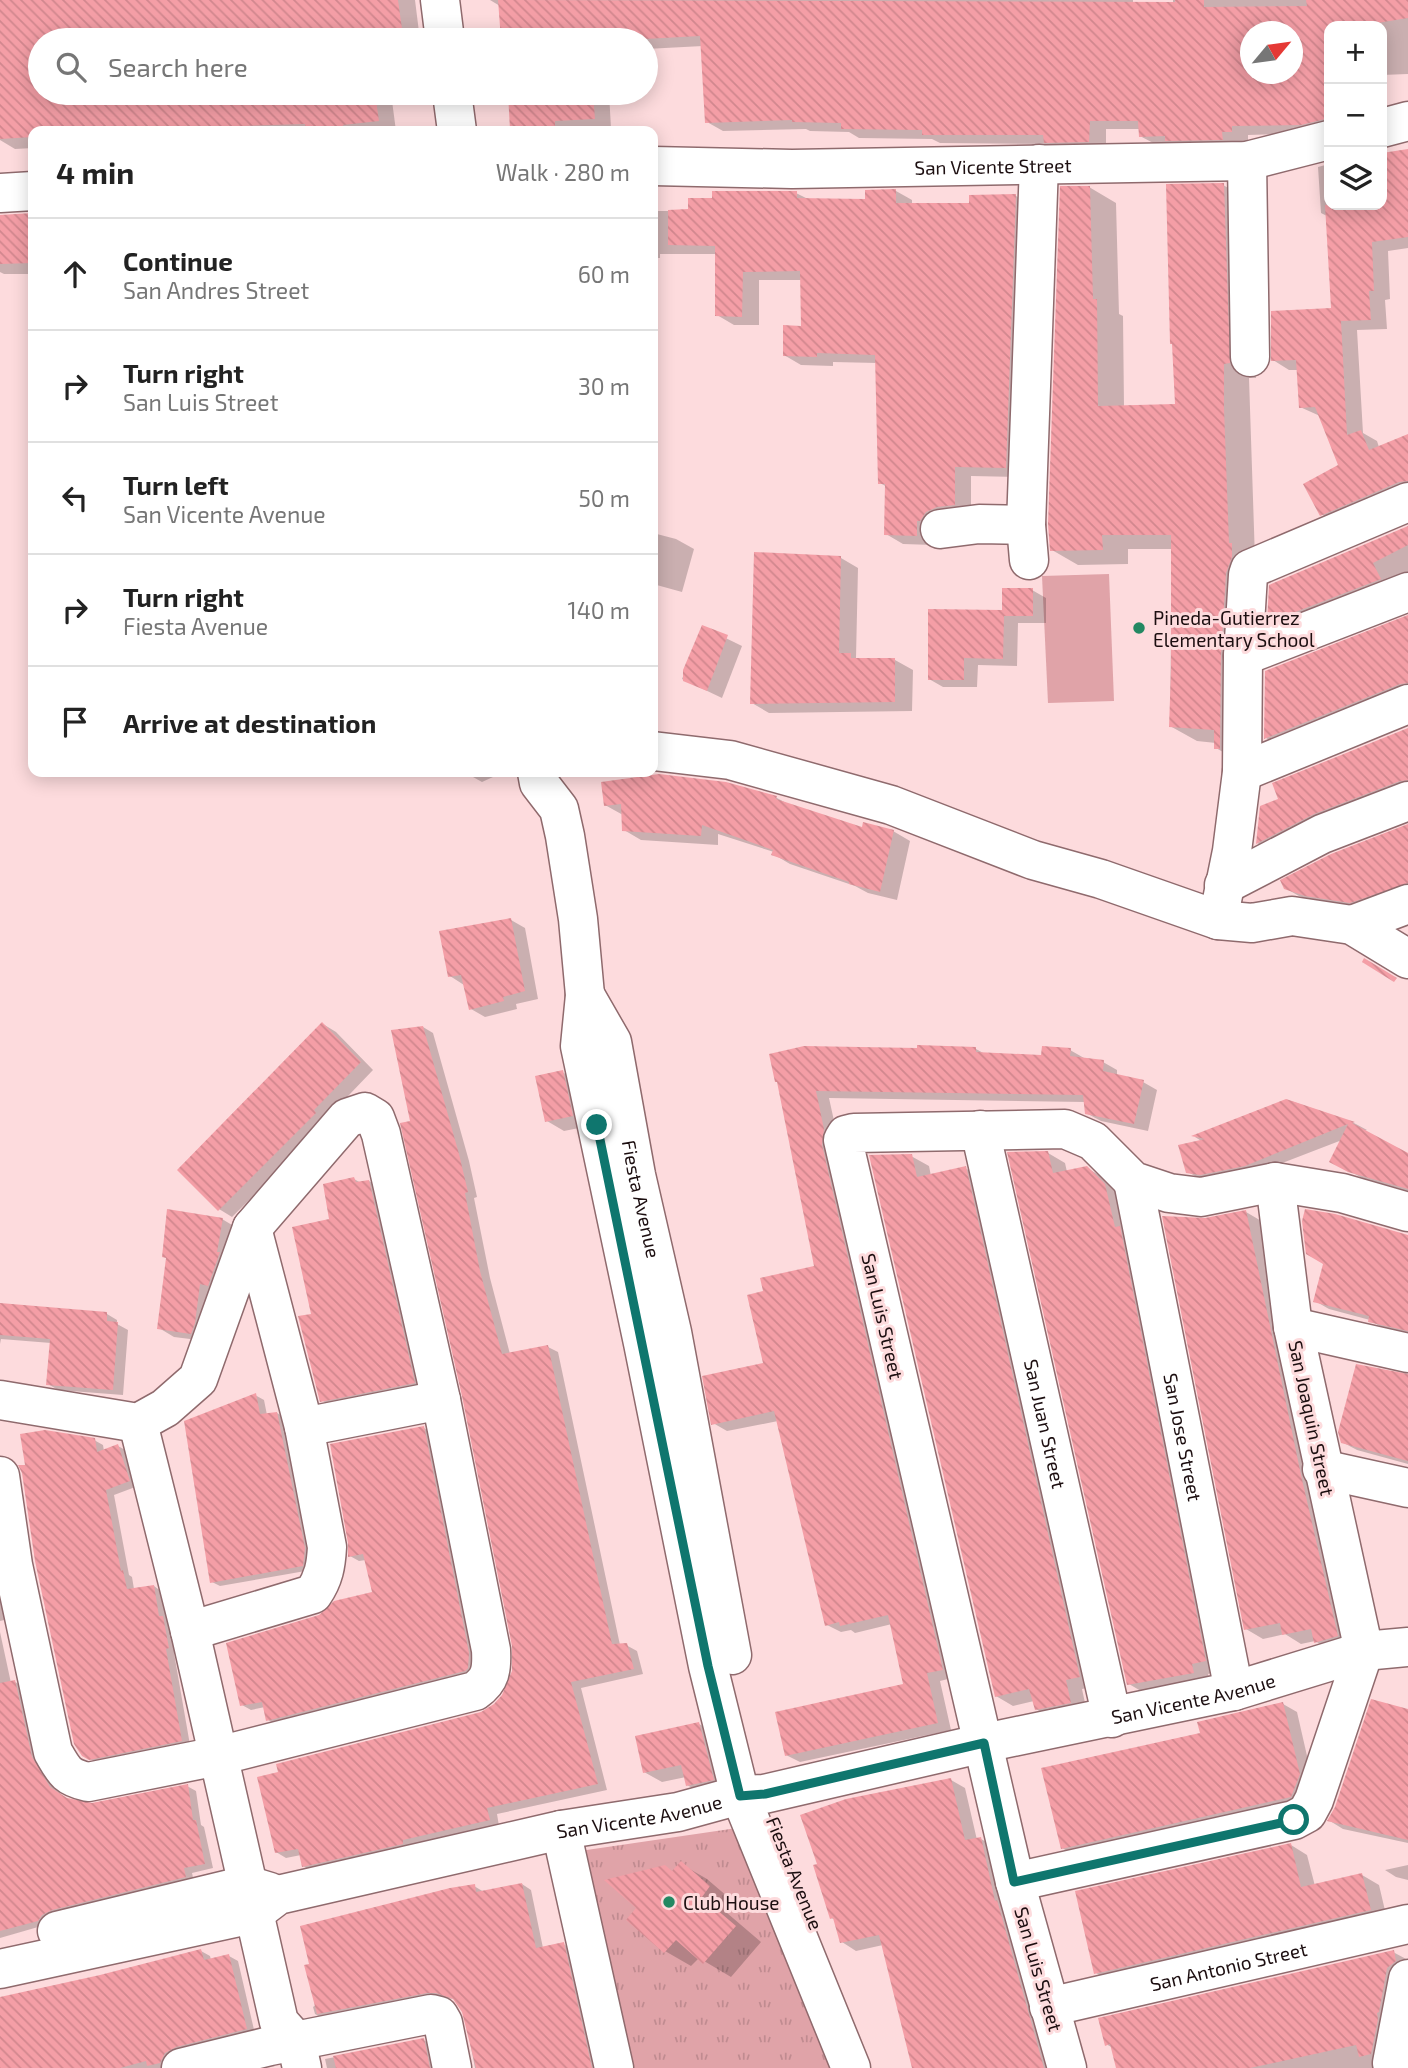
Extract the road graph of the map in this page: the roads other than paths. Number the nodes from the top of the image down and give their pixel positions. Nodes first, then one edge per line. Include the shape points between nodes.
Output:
1 (439, 0) edge
2 (443, 28) edge
3 (454, 105) edge
4 (1408, 121) edge
5 (456, 126) edge
6 (1387, 127) edge
7 (1324, 141) edge
8 (1247, 161) junction
9 (1039, 164) junction
10 (658, 166) edge
11 (28, 191) edge
12 (0, 193) edge
13 (1250, 357) dead end
14 (1408, 502) edge
15 (940, 529) dead end
16 (1408, 592) edge
17 (1243, 656) junction
18 (1408, 704) edge
19 (658, 752) edge
20 (1242, 772) junction
21 (538, 777) edge
22 (565, 777) edge
23 (1408, 801) edge
24 (562, 823) junction
25 (1221, 903) junction
26 (1408, 904) edge
27 (1352, 926) junction
28 (1408, 959) edge
29 (980, 1130) junction
30 (1133, 1181) junction
31 (1275, 1182) junction
32 (1408, 1212) edge
33 (252, 1228) junction
34 (1293, 1327) junction
35 (1408, 1353) edge
36 (0, 1400) edge
37 (440, 1400) junction
38 (138, 1423) junction
39 (304, 1427) junction
40 (1322, 1469) junction
41 (0, 1476) edge
42 (1408, 1488) edge
43 (190, 1631) junction
44 (1408, 1647) edge
45 (1364, 1651) junction
46 (1234, 1691) junction
47 (1112, 1718) junction
48 (984, 1743) junction
49 (218, 1756) junction
50 (752, 1795) junction
51 (561, 1830) junction
52 (1014, 1882) junction
53 (260, 1898) junction
54 (1408, 1924) edge
55 (0, 1944) edge
56 (0, 1969) edge
57 (1408, 1979) edge
58 (1049, 2007) junction
59 (284, 2049) edge
60 (1391, 2063) edge
61 (181, 2068) edge
62 (452, 2068) edge
63 (614, 2068) edge
64 (851, 2068) edge
65 (877, 2068) edge
66 (1067, 2068) edge

1 - 2 street
3 - 5 street
4 - 6 street
7 - 8 street, San Vicente Street
8 - 9 street, San Vicente Street
8 - 13 street
9 - 10 street, San Vicente Street via 792,169
9 - 15 street via 1027,542 979,524
11 - 12 street
14 - 17 street via 1250,569
16 - 17 street
17 - 20 street
18 - 20 street
19 - 25 street via 730,760 891,805 1033,860
20 - 25 street
21 - 24 street
22 - 24 street
23 - 25 street via 1322,834
24 - 50 street, Fiesta Avenue via 585,995 612,1042 622,1178 672,1332 733,1659
25 - 27 street via 1252,923 1292,916
26 - 27 street
27 - 28 street
29 - 30 street, San Luis Street via 1065,1129 1093,1140
29 - 47 street, San Juan Street
29 - 48 street, San Luis Street via 854,1133 846,1135 842,1146
30 - 31 street, San Luis Street via 1202,1197
30 - 46 street, San Jose Street
31 - 32 street, San Luis Street
31 - 34 street, San Joaquin Street
33 - 37 street via 347,1118 365,1112 375,1118
33 - 38 street via 198,1379 166,1408
33 - 39 street
34 - 35 street
34 - 40 street, San Joaquin Street
36 - 38 street
37 - 39 street
37 - 49 street via 491,1650 492,1670 486,1683 475,1691
38 - 43 street
39 - 43 street via 327,1547 321,1583 313,1594
40 - 42 street
40 - 45 street, San Joaquin Street
41 - 49 street via 13,1565 53,1752 63,1770 71,1778 88,1782
43 - 49 street
44 - 45 street, San Vicente Avenue
45 - 46 street, San Vicente Avenue
45 - 52 street via 1307,1812 1294,1820
46 - 47 street, San Vicente Avenue
47 - 48 street, San Vicente Avenue
48 - 50 street, San Vicente Avenue
48 - 52 street, San Luis Street
49 - 53 street
50 - 51 street, San Vicente Avenue
50 - 64 street, Fiesta Avenue
50 - 65 street, Fiesta Avenue via 793,1874
51 - 53 street, San Vicente Avenue
51 - 63 street
52 - 58 street, San Luis Street
53 - 55 street, San Vicente Avenue
53 - 56 street, San Vicente Avenue
53 - 59 street
54 - 58 street, San Antonio Street
57 - 60 street
58 - 66 street, San Luis Street
59 - 61 street
59 - 62 street via 431,2014 443,2023

